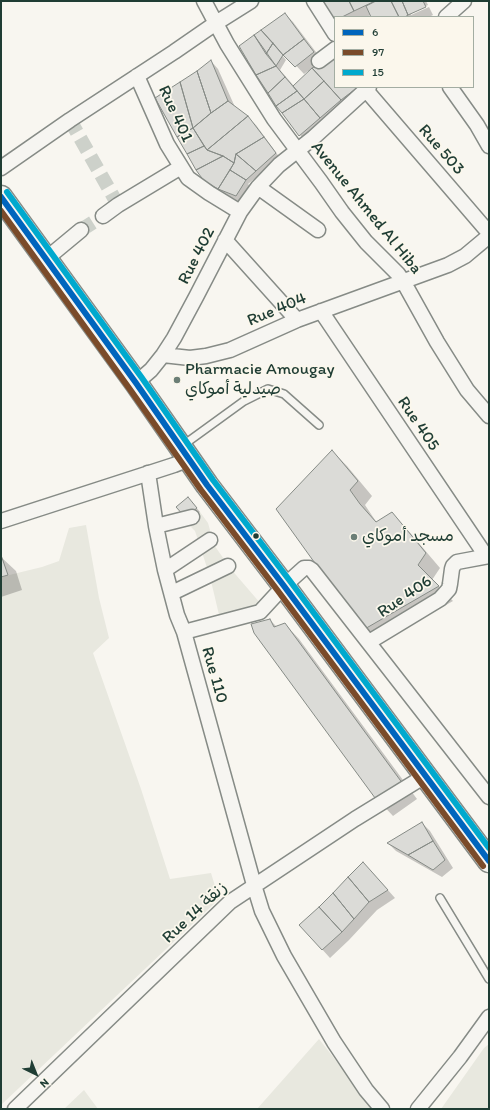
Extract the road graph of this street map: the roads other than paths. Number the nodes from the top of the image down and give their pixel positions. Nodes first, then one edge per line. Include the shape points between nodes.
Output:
1 (204, 1) edge
2 (251, 1) edge
3 (314, 1) edge
4 (464, 1) edge
5 (448, 10) edge
6 (216, 23) junction
7 (334, 32) edge
8 (334, 50) edge
9 (320, 61) dead end
10 (137, 76) junction
11 (451, 88) edge
12 (368, 89) edge
13 (489, 146) edge
14 (297, 150) junction
15 (181, 167) junction
16 (1, 168) edge
17 (258, 186) junction
18 (1, 197) edge
19 (240, 212) junction
20 (103, 216) tunnel mouth
21 (81, 230) tunnel mouth
22 (318, 230) dead end
23 (489, 235) edge
24 (225, 240) junction
25 (46, 259) junction
26 (403, 281) junction
27 (321, 311) junction
28 (297, 320) junction
29 (163, 355) junction
30 (136, 383) junction
31 (489, 416) edge
32 (319, 425) dead end
33 (185, 453) junction
34 (148, 473) junction
35 (192, 517) dead end
36 (1, 521) edge
37 (156, 526) junction
38 (210, 540) dead end
39 (488, 556) edge
40 (228, 566) dead end
41 (165, 570) junction
42 (284, 586) junction
43 (172, 593) junction
44 (184, 632) junction
45 (369, 642) junction
46 (425, 776) junction
47 (488, 793) edge
48 (489, 861) edge
49 (254, 885) junction
50 (440, 898) dead end
51 (489, 979) edge
52 (489, 1017) edge
53 (15, 1109) edge
54 (382, 1109) edge
55 (418, 1109) edge

1 - 6 street, Avenue Ahmed Al Hiba
2 - 6 street
3 - 7 street
4 - 5 street
6 - 10 street
6 - 14 street, Avenue Ahmed Al Hiba via 274,119
8 - 9 street
10 - 15 street, Rue 401
10 - 16 street
11 - 13 street
12 - 14 street, Rue 402
12 - 23 street, Rue 503
14 - 17 street, Rue 402
14 - 26 street, Avenue Ahmed Al Hiba via 366,242
15 - 19 street, Rue 401 via 188,178 198,186
15 - 20 street, Rue 401
17 - 19 street, Rue 402
17 - 22 street
18 - 25 main road
19 - 24 street, Rue 402
21 - 25 street
23 - 26 street, Rue 404 via 465,256
24 - 28 street
24 - 29 street, Rue 402
25 - 30 main road
26 - 27 street, Rue 404
26 - 31 street, Avenue Ahmed Al Hiba via 467,390
27 - 28 street, Rue 404
27 - 39 street, Rue 405
28 - 29 street, Rue 404 via 230,350 190,358
29 - 30 street, Rue 402
30 - 33 main road
32 - 33 lane via 284,394 268,389 244,401
33 - 34 street
33 - 42 main road
34 - 36 street
34 - 37 street, Rue 110
35 - 37 street
37 - 41 street, Rue 110
38 - 41 street
39 - 45 street, Rue 406 via 457,562 453,566 448,589 440,599
40 - 43 street
41 - 43 street, Rue 110
42 - 44 street via 260,612
42 - 45 street via 304,568 312,570
42 - 46 main road
43 - 44 street, Rue 110
44 - 49 street, Rue 110
45 - 47 street
46 - 48 main road
46 - 49 street, Rue 14 زنقة
49 - 53 street, Rue 14 زنقة via 230,902
49 - 54 street, Rue 110 via 262,911 284,956 334,1042
50 - 51 lane
52 - 55 street

